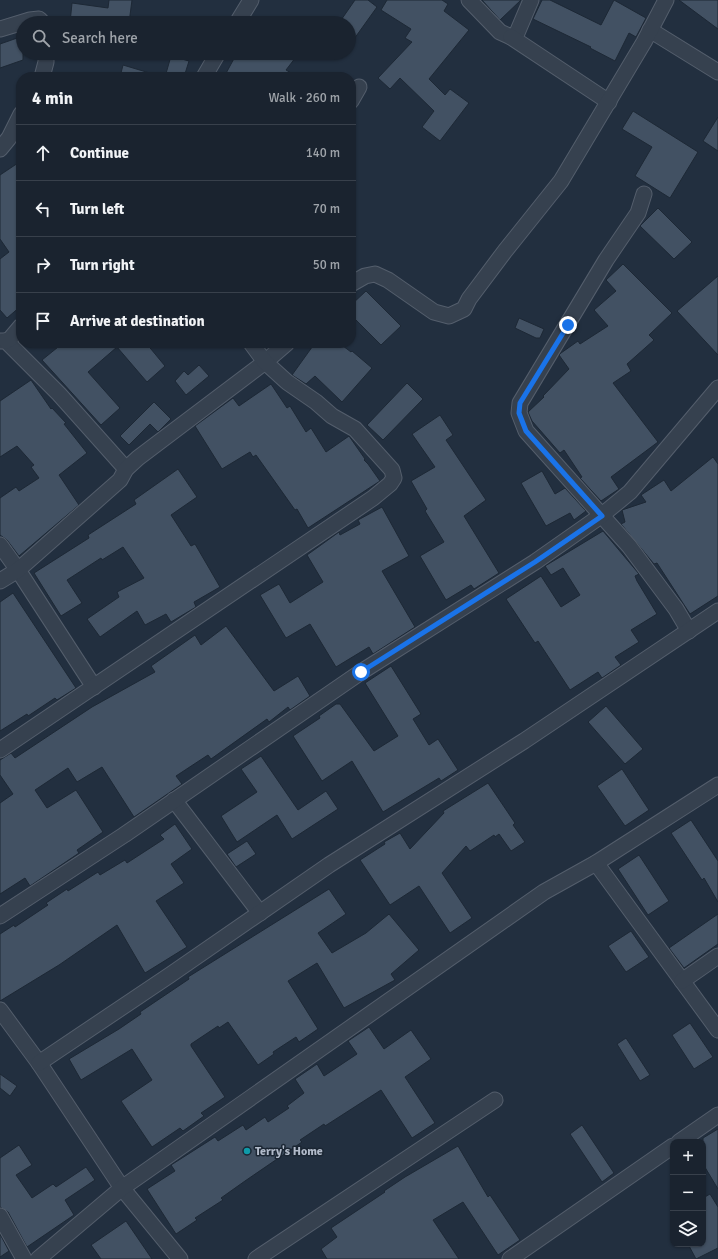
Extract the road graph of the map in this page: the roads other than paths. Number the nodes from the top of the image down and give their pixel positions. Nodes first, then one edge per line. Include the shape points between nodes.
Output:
1 (251, 0) edge
2 (469, 0) edge
3 (531, 0) edge
4 (666, 0) edge
5 (241, 16) edge
6 (16, 24) edge
7 (0, 29) edge
8 (650, 30) junction
9 (511, 37) junction
10 (46, 60) edge
11 (214, 60) edge
12 (43, 72) edge
13 (207, 72) edge
14 (718, 72) edge
15 (359, 87) dead end
16 (356, 93) edge
17 (609, 102) junction
18 (16, 124) edge
19 (0, 149) edge
20 (644, 194) dead end
21 (356, 281) edge
22 (16, 332) edge
23 (3, 341) edge
24 (255, 348) edge
25 (281, 348) edge
26 (265, 362) junction
27 (718, 388) edge
28 (126, 469) junction
29 (602, 516) junction
30 (0, 545) edge
31 (18, 570) junction
32 (0, 581) edge
33 (718, 611) edge
34 (689, 631) junction
35 (94, 687) junction
36 (0, 750) edge
37 (718, 785) edge
38 (174, 800) junction
39 (596, 863) junction
40 (260, 913) junction
41 (0, 916) edge
42 (718, 956) edge
43 (682, 981) junction
44 (0, 1010) edge
45 (718, 1030) edge
46 (39, 1063) junction
47 (494, 1100) dead end
48 (718, 1115) edge
49 (683, 1139) edge
50 (670, 1148) edge
51 (122, 1188) junction
52 (0, 1216) edge
53 (519, 1256) edge
54 (24, 1259) edge
55 (38, 1259) edge
56 (180, 1259) edge
57 (256, 1259) edge

1 - 5 street
2 - 9 street via 500,32
3 - 9 street via 517,33
4 - 8 street
6 - 7 street
8 - 14 street
8 - 17 street
9 - 17 street
10 - 12 street
11 - 13 street
15 - 16 street
17 - 21 street via 561,181 469,298 464,308 449,316 434,312 375,274
18 - 19 street
20 - 29 street via 638,213 606,260 520,403 519,413 526,431
22 - 23 street via 10,339
23 - 28 street via 58,394
24 - 26 street
25 - 26 street
26 - 28 street
26 - 35 street via 332,416 355,429 392,470 394,478 373,498
27 - 29 street via 630,492
28 - 31 street via 120,480
29 - 34 street via 656,581
29 - 38 street via 535,562 361,672
30 - 31 street
31 - 32 street
31 - 35 street
33 - 34 street
34 - 40 street via 329,864
35 - 36 street
37 - 39 street
38 - 40 street
38 - 41 street
39 - 43 street
39 - 51 street via 544,892
40 - 46 street
42 - 43 street
43 - 45 street
44 - 46 street
46 - 51 street
47 - 57 street
48 - 49 street
50 - 53 street
51 - 55 street
51 - 56 street
52 - 54 street

